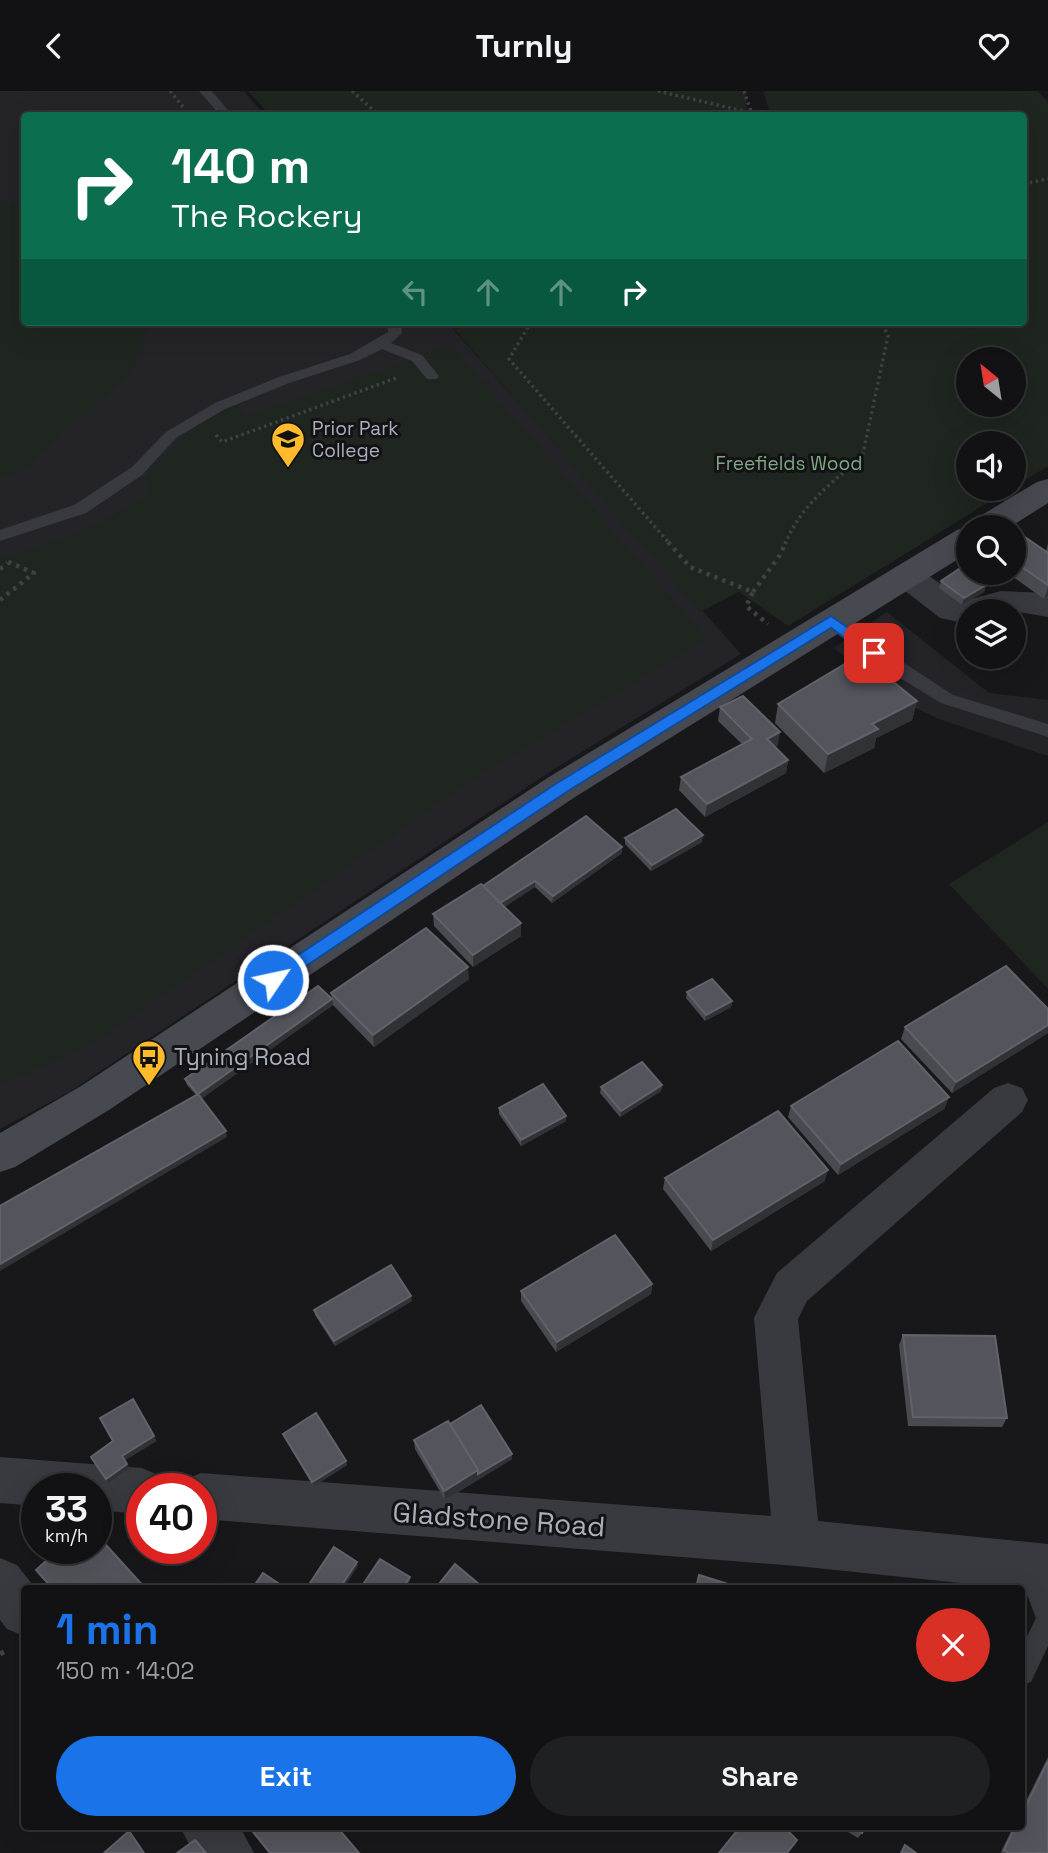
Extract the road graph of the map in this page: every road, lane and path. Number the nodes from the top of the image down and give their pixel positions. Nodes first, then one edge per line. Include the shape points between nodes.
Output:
1 (170, 91) edge
2 (205, 91) edge
3 (352, 91) edge
4 (658, 91) edge
5 (744, 91) edge
6 (184, 107) dead end
7 (223, 112) edge
8 (376, 112) edge
9 (751, 112) joint
10 (1048, 179) edge
11 (1027, 183) edge
12 (395, 326) edge
13 (529, 326) edge
14 (884, 326) edge
15 (381, 344) junction
16 (428, 372) joint
17 (202, 417) junction
18 (1048, 489) edge
19 (1006, 515) edge
20 (0, 536) edge
21 (956, 545) edge
22 (0, 559) edge
23 (9, 563) junction
24 (0, 569) edge
25 (906, 575) junction
26 (753, 592) junction
27 (0, 600) edge
28 (1026, 603) edge
29 (1048, 605) edge
30 (956, 611) edge
31 (831, 621) junction
32 (794, 644) junction
33 (1048, 731) edge
34 (1008, 1100) dead end
35 (0, 1154) edge
36 (0, 1480) edge
37 (126, 1490) edge
38 (217, 1497) edge
39 (797, 1542) junction
40 (1038, 1567) edge
41 (0, 1582) edge
42 (21, 1608) edge
43 (1048, 1619) edge
44 (1025, 1667) edge
45 (209, 1830) edge
46 (228, 1853) edge

1 - 6 path
2 - 7 lane
3 - 8 path
4 - 9 path
5 - 9 path
10 - 11 path
12 - 15 lane via 396,333
13 - 26 path via 509,359 690,567
14 - 26 path via 888,336 862,458 829,483 798,520
15 - 16 lane via 417,358
15 - 17 lane
16 - 17 path via 222,442
17 - 20 lane via 171,435 137,471 80,509
18 - 19 street
21 - 25 street
22 - 23 path
23 - 24 path
23 - 27 path via 34,573
25 - 30 street
25 - 31 street
26 - 32 path via 746,606
28 - 29 street
31 - 32 street
31 - 33 lane via 947,699
32 - 35 street via 562,787 95,1098
34 - 39 street via 792,1287 776,1318
36 - 37 street
38 - 39 street, Gladstone Road
39 - 40 street, Gladstone Road
40 - 43 lane
41 - 42 street
43 - 44 lane
45 - 46 street

